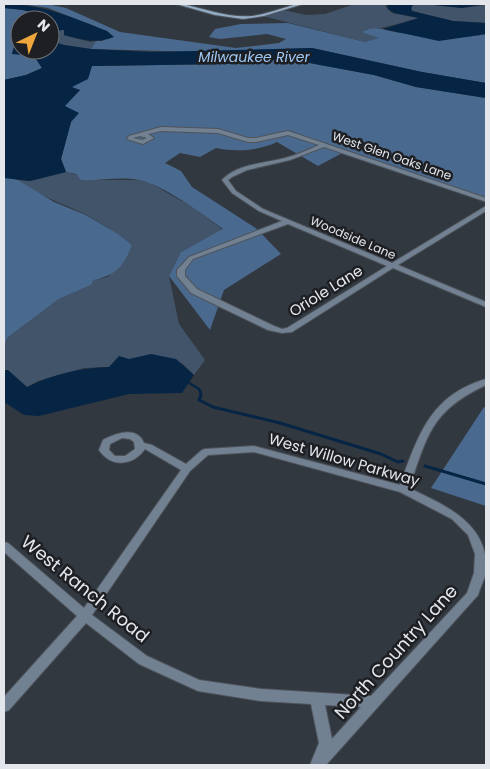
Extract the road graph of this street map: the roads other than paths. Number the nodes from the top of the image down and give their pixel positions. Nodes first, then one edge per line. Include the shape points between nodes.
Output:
1 (178, 4) edge
2 (301, 4) edge
3 (143, 134) dead end
4 (325, 146) junction
5 (486, 200) edge
6 (486, 208) edge
7 (286, 222) junction
8 (393, 266) junction
9 (486, 305) edge
10 (486, 382) edge
11 (141, 445) dead end
12 (187, 469) junction
13 (403, 489) junction
14 (4, 546) edge
15 (481, 554) joint
16 (85, 616) junction
17 (317, 699) junction
18 (373, 702) junction
19 (4, 706) edge
20 (317, 765) edge

1 - 2 street via 246,17
3 - 4 street, West Glen Oaks Lane via 161,129 211,131 256,140 290,133
4 - 5 street, West Glen Oaks Lane
4 - 7 street, Woodside Lane via 238,171 225,180 251,205
6 - 8 street, Oriole Lane
7 - 8 street, Woodside Lane
7 - 8 street, Oriole Lane via 191,258 181,276 194,291 282,331 289,330
8 - 9 street, Woodside Lane
10 - 13 street via 462,392 440,409 427,428
11 - 12 street
12 - 13 street, West Willow Parkway via 204,452 254,449
12 - 16 street
13 - 15 street, West Willow Parkway via 456,516 473,533
14 - 16 street, West Ranch Road
15 - 18 street, North Country Lane via 480,573 472,595
16 - 17 street, West Ranch Road via 143,660 198,685
16 - 19 street
17 - 18 street, West Ranch Road
17 - 20 street via 326,743
18 - 20 street, North Country Lane

